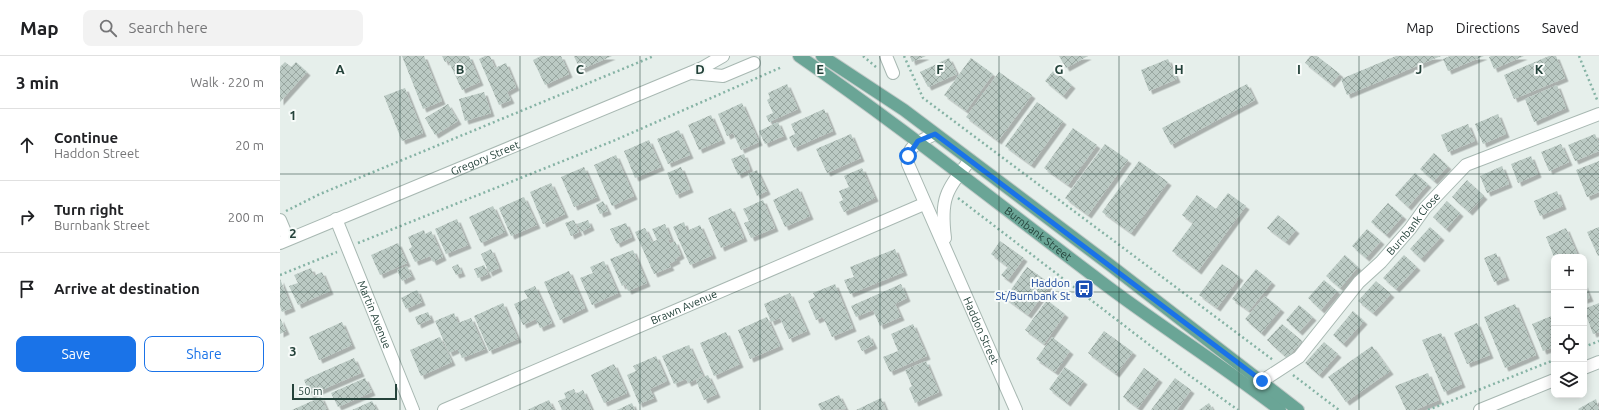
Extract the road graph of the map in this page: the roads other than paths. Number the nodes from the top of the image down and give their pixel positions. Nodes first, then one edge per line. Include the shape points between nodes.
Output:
1 (710, 56) edge
2 (723, 56) edge
3 (799, 56) edge
4 (822, 56) edge
5 (886, 56) edge
6 (754, 63) dead end
7 (690, 73) junction
8 (893, 73) dead end
9 (1599, 114) edge
10 (935, 134) junction
11 (918, 141) junction
12 (970, 160) junction
13 (960, 173) junction
14 (924, 204) junction
15 (336, 219) junction
16 (280, 220) edge
17 (284, 241) edge
18 (947, 251) junction
19 (1599, 362) edge
20 (1587, 367) edge
21 (1262, 381) junction
22 (1551, 381) edge
23 (413, 410) edge
24 (444, 410) edge
25 (1016, 410) edge
26 (1280, 410) edge
27 (1298, 410) edge
28 (1480, 410) edge

1 - 7 street, Gregory Street
2 - 7 street, Gregory Street
3 - 11 main road, Burnbank Street
4 - 10 main road, Burnbank Street
5 - 8 street
6 - 7 street via 723,76
7 - 15 street, Gregory Street
9 - 21 street, Burnbank Close via 1466,165 1425,208 1381,262 1359,282 1299,357
10 - 11 street
10 - 12 main road, Burnbank Street
11 - 13 main road, Burnbank Street
11 - 14 street, Haddon Street via 908,154 907,162
12 - 13 street, Haddon Street
12 - 21 main road, Burnbank Street
13 - 18 street, Haddon Street via 944,199 943,227
13 - 26 main road, Burnbank Street via 1099,280
14 - 18 street, Haddon Street
14 - 24 street, Brawn Avenue
15 - 17 street, Gregory Street
15 - 23 street, Martin Avenue
16 - 17 street
18 - 25 street, Haddon Street
19 - 20 street
21 - 27 main road, Burnbank Street
22 - 28 street

